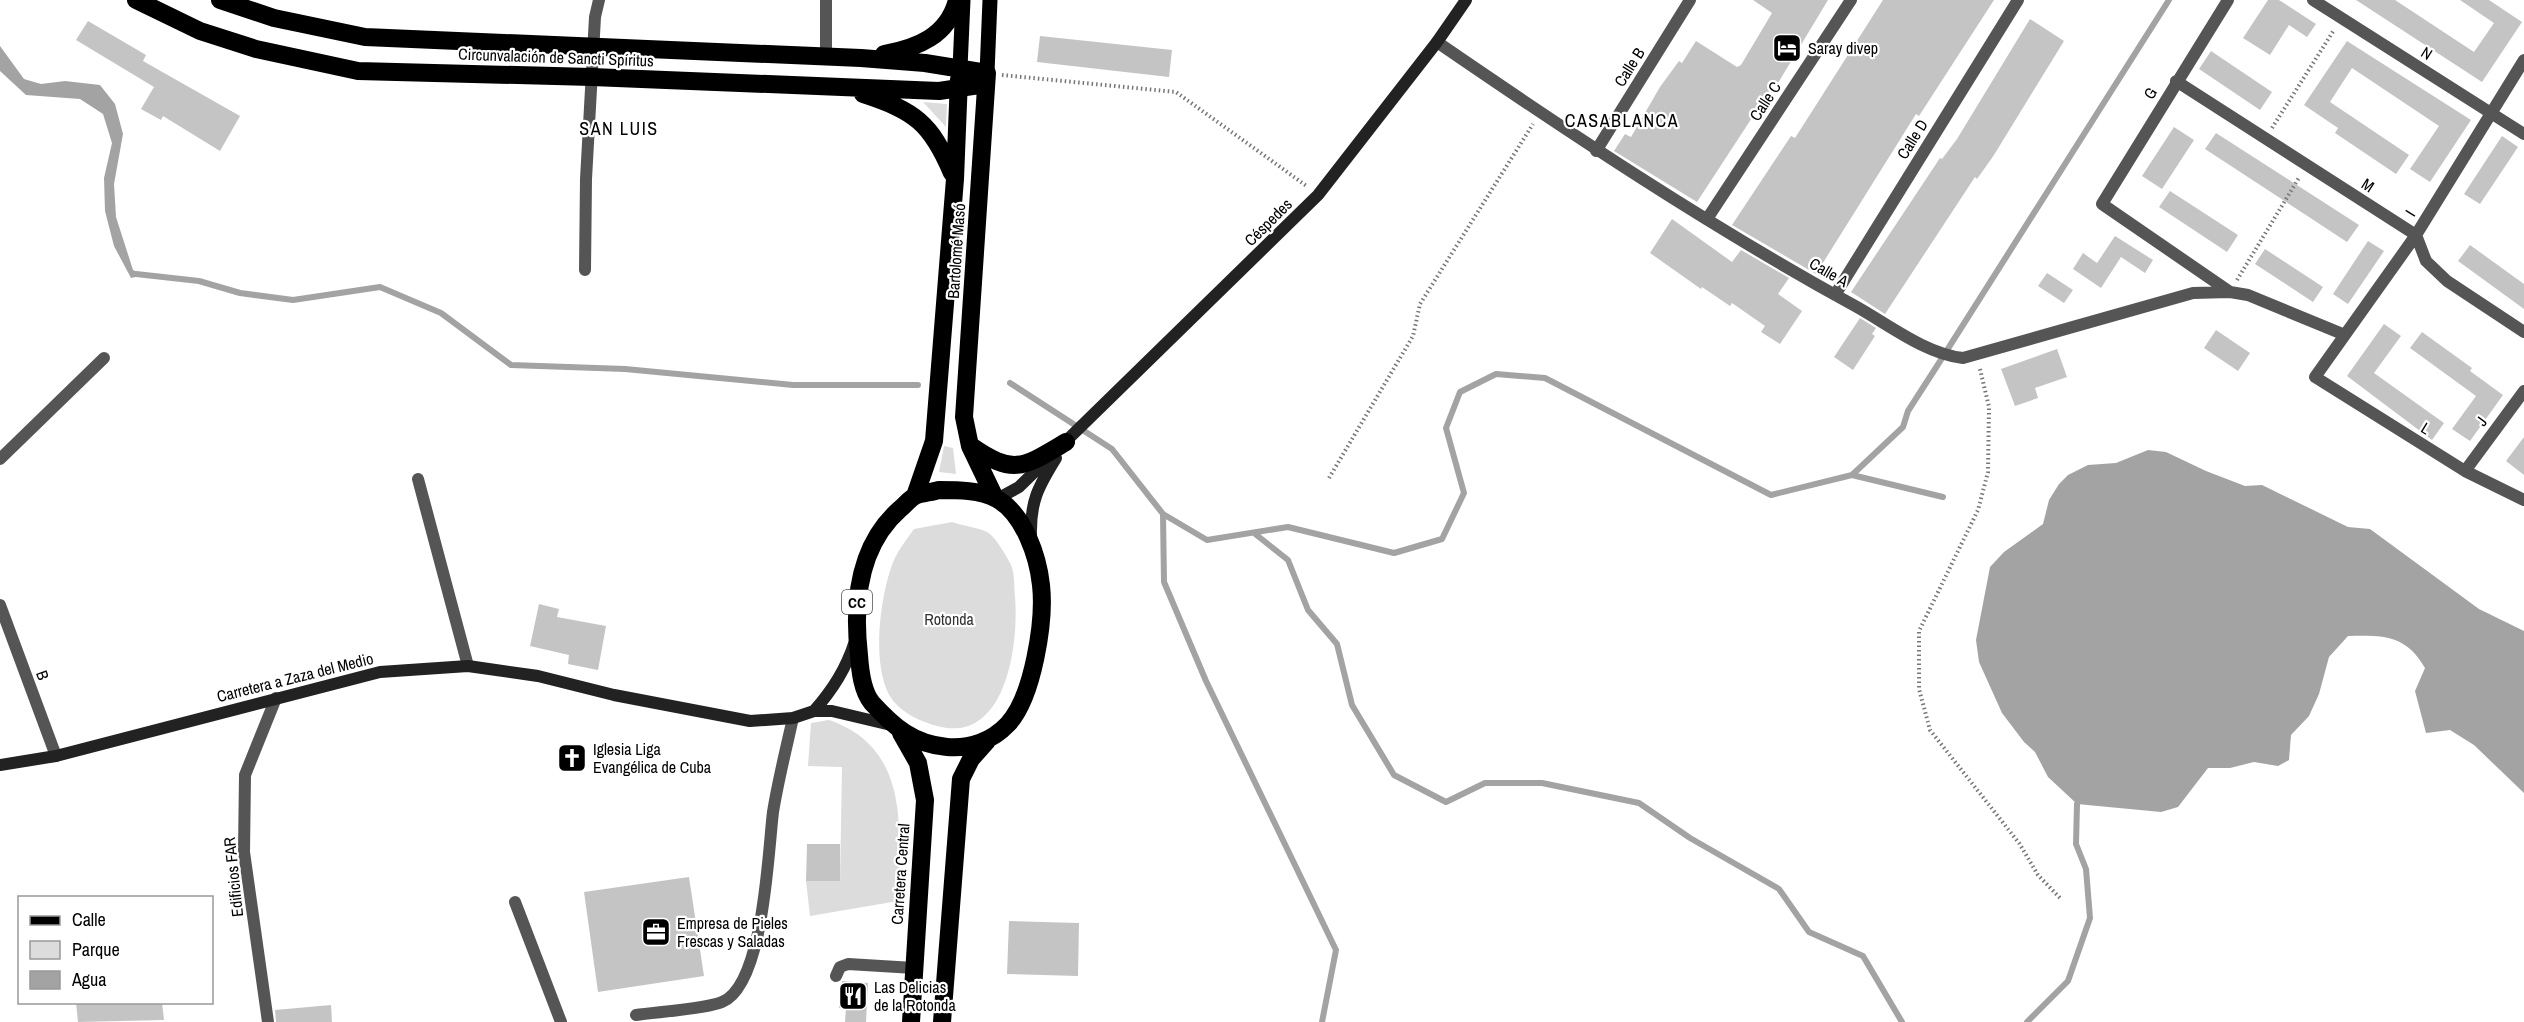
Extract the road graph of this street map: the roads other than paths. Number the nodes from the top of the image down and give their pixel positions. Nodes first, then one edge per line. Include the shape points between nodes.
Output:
1 (136, 0) edge
2 (598, 0) edge
3 (826, 0) edge
4 (957, 0) edge
5 (963, 0) edge
6 (990, 0) edge
7 (1466, 0) edge
8 (1690, 0) edge
9 (1851, 0) edge
10 (2018, 0) edge
11 (2228, 0) edge
12 (2313, 0) edge
13 (224, 1) edge
14 (1437, 42) junction
15 (594, 47) junction
16 (826, 56) junction
17 (861, 58) junction
18 (2524, 60) edge
19 (960, 68) junction
20 (592, 77) junction
21 (987, 79) junction
22 (2176, 81) junction
23 (814, 86) junction
24 (958, 89) junction
25 (2491, 114) junction
26 (2524, 134) edge
27 (1596, 151) junction
28 (955, 179) junction
29 (1707, 219) junction
30 (2416, 235) junction
31 (585, 270) dead end
32 (2230, 292) junction
33 (1835, 295) junction
34 (2524, 332) edge
35 (2345, 335) junction
36 (104, 358) dead end
37 (2315, 377) joint
38 (2524, 391) edge
39 (1069, 439) junction
40 (970, 446) junction
41 (0, 459) edge
42 (2465, 471) junction
43 (418, 479) dead end
44 (915, 496) junction
45 (996, 499) junction
46 (2524, 500) edge
47 (1032, 547) junction
48 (0, 605) edge
49 (856, 635) junction
50 (468, 666) junction
51 (276, 698) junction
52 (814, 711) junction
53 (793, 718) junction
54 (897, 729) junction
55 (987, 741) junction
56 (56, 756) junction
57 (0, 765) edge
58 (515, 902) dead end
59 (914, 968) junction
60 (836, 976) dead end
61 (636, 1015) dead end
62 (268, 1022) edge
63 (561, 1022) edge
64 (911, 1022) edge
65 (942, 1022) edge

1 - 20 highway, Circunvalación de Sancti Spíritus via 211,35 358,71
2 - 15 street
3 - 16 street
4 - 17 highway via 940,31 924,43
5 - 19 main road, Bartolomé Masó / CC
6 - 21 main road, Bartolomé Masó / CC
7 - 14 main road, Céspedes
8 - 27 street, Calle B
9 - 29 street, Calle C
10 - 33 street, Calle D
11 - 22 street, G
12 - 25 street, N
13 - 15 highway, Circunvalación de Sancti Spíritus via 274,18 366,37
14 - 27 street, Calle A
14 - 39 main road, Céspedes via 1318,195
15 - 16 highway, Circunvalación de Sancti Spíritus
15 - 20 street
16 - 17 highway, Circunvalación de Sancti Spíritus
17 - 19 highway, Circunvalación de Sancti Spíritus
18 - 25 street, I
19 - 21 highway, Circunvalación de Sancti Spíritus
19 - 24 highway, Bartolomé Masó / CC
20 - 23 highway, Circunvalación de Sancti Spíritus
20 - 31 street
21 - 24 highway, Circunvalación de Sancti Spíritus
21 - 40 highway, Bartolomé Masó / CC via 964,417
22 - 30 street, M
22 - 32 street, G via 2102,204
23 - 24 highway, Circunvalación de Sancti Spíritus via 939,92
23 - 28 highway via 855,92 897,105 925,124 941,146
24 - 28 highway, Bartolomé Masó / CC
25 - 26 street, N
25 - 30 street, I
27 - 29 street, Calle A
28 - 44 highway, Bartolomé Masó / CC via 934,441
29 - 33 street, Calle A
30 - 34 street via 2426,261 2447,281
30 - 35 street, I
32 - 33 street, Calle A via 2193,293 1963,358 1945,356
32 - 35 street, Calle A via 2248,295
35 - 37 street, I
36 - 41 street
37 - 42 street, L
38 - 42 street, J
39 - 40 highway via 1029,463 1014,465 1003,465
39 - 45 main road, Céspedes via 1019,487
39 - 47 main road, Céspedes via 1036,491 1030,514
40 - 45 highway, Bartolomé Masó / CC
42 - 46 street, L
43 - 50 street
44 - 45 highway, CC via 957,490
44 - 49 highway, CC via 891,517 871,546 857,597
45 - 47 highway, CC via 1017,518
47 - 55 highway, CC via 1041,586 1039,635 1025,693 1009,723
48 - 56 street, B
49 - 52 main road via 843,673
49 - 54 highway, CC via 869,700
50 - 51 main road, Carretera a Zaza del Medio via 380,672
50 - 53 main road, Carretera a Zaza del Medio via 538,676 750,721
51 - 56 main road, Carretera a Zaza del Medio
51 - 62 street, Edificios FAR via 245,776 244,852
52 - 53 main road, Carretera a Zaza del Medio
52 - 54 main road, Carretera a Zaza del Medio via 839,712
53 - 61 street via 773,813 765,906 744,976 735,992 723,1002
54 - 55 highway, CC via 924,744 945,747
54 - 59 highway, Carretera Central / CC via 918,763 925,800
55 - 65 highway, CC via 971,759 961,779
56 - 57 main road, Carretera a Zaza del Medio
58 - 63 street
59 - 60 street via 848,964 840,967
59 - 64 highway, Carretera Central / CC

